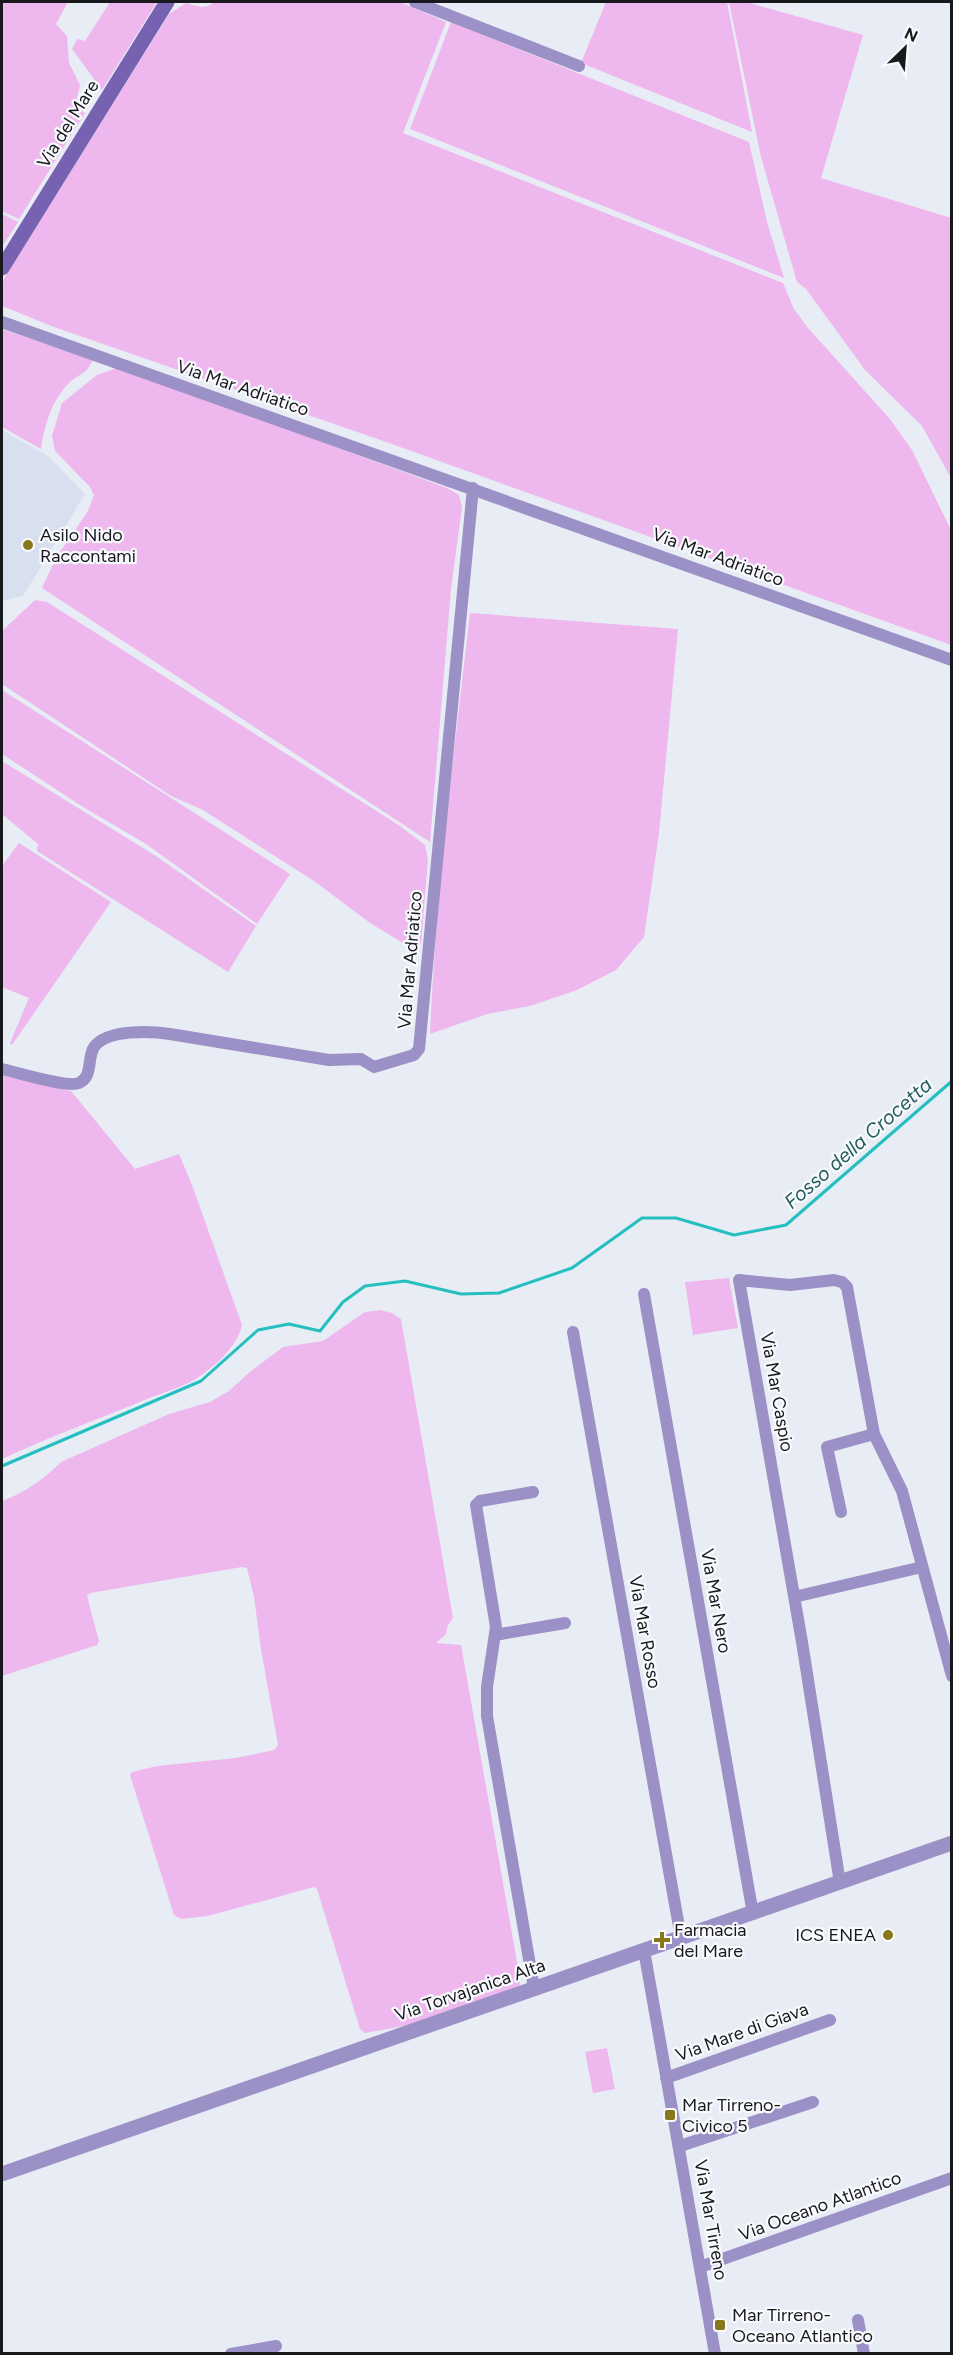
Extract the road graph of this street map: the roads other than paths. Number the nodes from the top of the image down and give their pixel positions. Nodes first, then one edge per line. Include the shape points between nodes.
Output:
1 (167, 2) edge
2 (415, 2) edge
3 (579, 66) dead end
4 (2, 268) edge
5 (2, 322) edge
6 (473, 488) junction
7 (951, 660) edge
8 (2, 1069) edge
9 (644, 1294) dead end
10 (573, 1332) dead end
11 (874, 1434) junction
12 (533, 1492) dead end
13 (842, 1512) dead end
14 (922, 1567) junction
15 (794, 1597) junction
16 (566, 1623) dead end
17 (495, 1635) junction
18 (951, 1676) edge
19 (951, 1843) edge
20 (840, 1882) junction
21 (753, 1914) junction
22 (681, 1938) junction
23 (644, 1950) junction
24 (534, 1988) junction
25 (830, 2020) dead end
26 (666, 2078) junction
27 (813, 2102) dead end
28 (680, 2146) junction
29 (2, 2174) edge
30 (951, 2178) edge
31 (700, 2267) junction
32 (858, 2320) dead end
33 (276, 2346) dead end
34 (231, 2354) edge
35 (715, 2354) edge
36 (864, 2354) edge

1 - 4 main road, Via del Mare
2 - 3 street
5 - 6 street, Via Mar Adriatico
6 - 7 street, Via Mar Adriatico
6 - 8 street, Via Mar Adriatico via 419,1049 414,1055 374,1067 361,1059 329,1060 144,1032 100,1041 91,1054 87,1076 78,1084
9 - 21 street, Via Mar Nero
10 - 22 street, Via Mar Rosso
11 - 13 street via 827,1447
11 - 14 street via 902,1491
11 - 15 street, Via Mar Caspio via 846,1286 834,1280 783,1285 739,1280
12 - 17 street via 480,1501 476,1505
14 - 15 street
14 - 18 street
15 - 20 street, Via Mar Caspio
16 - 17 street
17 - 24 street via 486,1712
19 - 20 street, Via Torvajanica Alta
20 - 21 street, Via Torvajanica Alta
21 - 22 street, Via Torvajanica Alta
22 - 23 street, Via Torvajanica Alta
23 - 24 street, Via Torvajanica Alta
23 - 26 street, Via Mar Tirreno
24 - 29 street, Via Torvajanica Alta
25 - 26 street, Via Mare di Giava
26 - 28 street, Via Mar Tirreno
27 - 28 street
28 - 31 street, Via Mar Tirreno
30 - 31 street, Via Oceano Atlantico
31 - 35 street, Via Mar Tirreno
32 - 36 street
33 - 34 street

